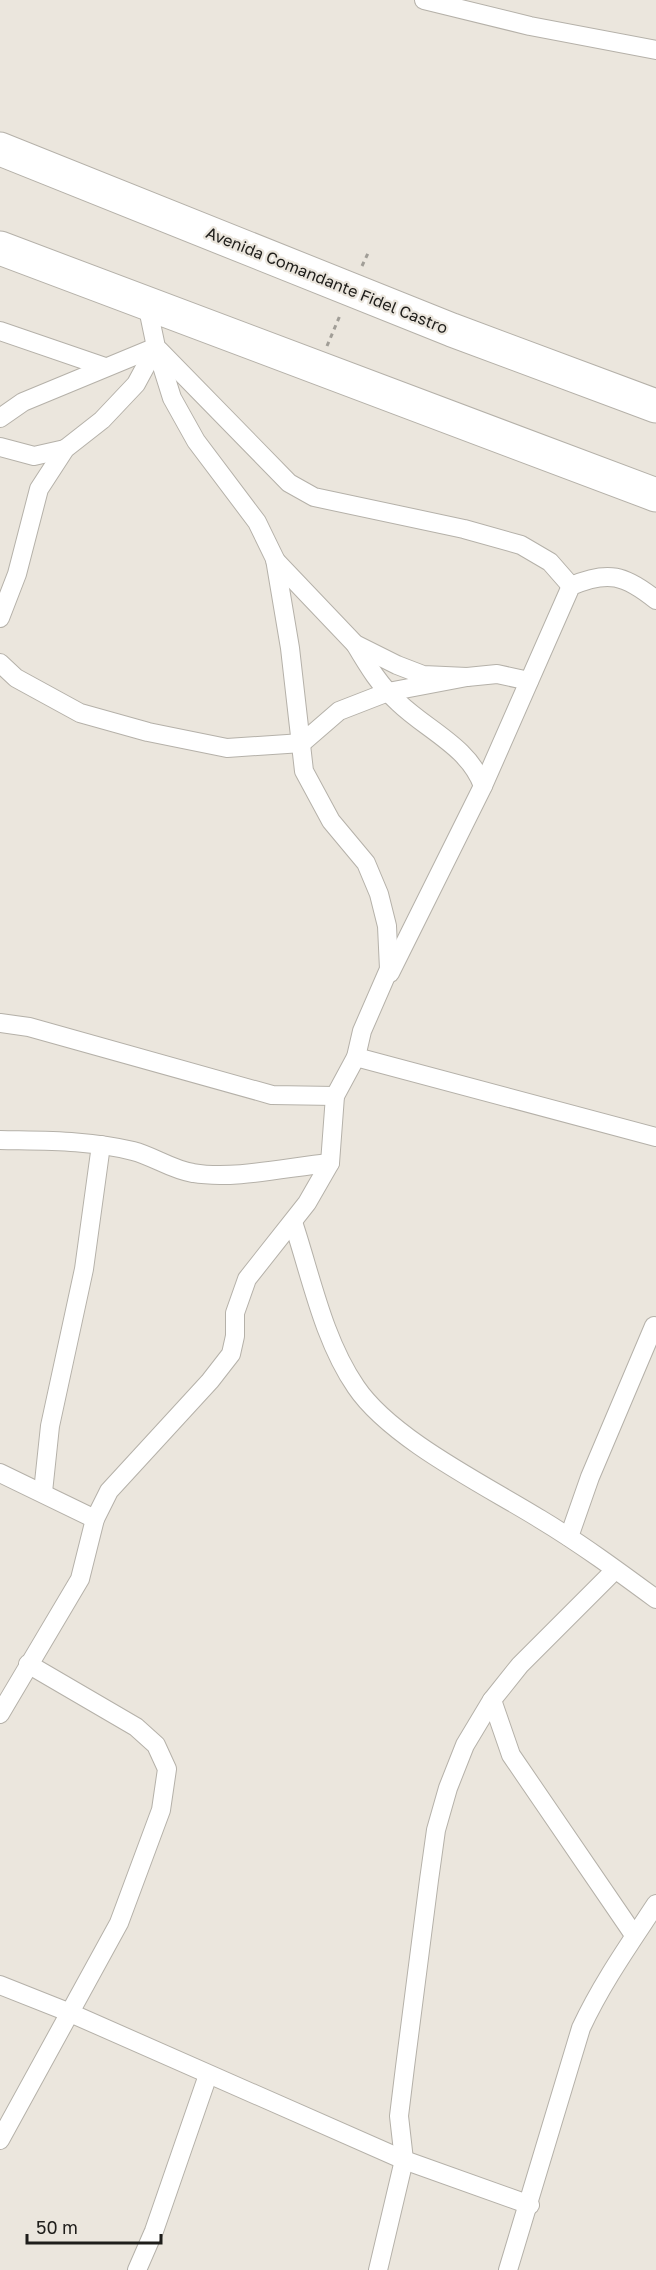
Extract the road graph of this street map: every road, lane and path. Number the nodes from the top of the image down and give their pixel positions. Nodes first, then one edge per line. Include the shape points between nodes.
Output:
1 (424, 0) edge
2 (656, 50) edge
3 (0, 149) edge
4 (0, 248) edge
5 (369, 251) dead end
6 (360, 272) dead end
7 (147, 303) junction
8 (342, 312) dead end
9 (0, 331) edge
10 (156, 346) junction
11 (324, 353) dead end
12 (105, 368) junction
13 (656, 406) edge
14 (0, 418) edge
15 (0, 447) edge
16 (65, 449) junction
17 (656, 495) edge
18 (275, 560) junction
19 (571, 586) junction
20 (656, 600) edge
21 (0, 618) edge
22 (355, 644) junction
23 (0, 663) edge
24 (467, 677) junction
25 (8, 680) edge
26 (529, 681) junction
27 (388, 692) junction
28 (302, 743) junction
29 (483, 786) junction
30 (0, 1023) edge
31 (362, 1031) junction
32 (356, 1057) junction
33 (335, 1096) junction
34 (656, 1137) edge
35 (0, 1140) edge
36 (101, 1145) junction
37 (330, 1163) junction
38 (293, 1222) junction
39 (654, 1326) dead end
40 (0, 1473) edge
41 (43, 1492) junction
42 (95, 1519) junction
43 (569, 1537) junction
44 (615, 1570) junction
45 (656, 1599) edge
46 (28, 1664) junction
47 (492, 1700) junction
48 (0, 1714) edge
49 (656, 1904) edge
50 (634, 1935) junction
51 (0, 1985) edge
52 (68, 2012) junction
53 (208, 2075) junction
54 (0, 2140) edge
55 (404, 2160) junction
56 (530, 2205) junction
57 (137, 2270) edge
58 (378, 2270) edge
59 (508, 2270) edge

1 - 2 street via 530,26
3 - 13 highway, Avenida Comandante Fidel Castro via 452,330
4 - 7 highway
5 - 6 path
7 - 10 street
7 - 17 highway
8 - 11 path
9 - 12 street
10 - 12 street
10 - 16 street via 136,384 102,420
10 - 18 street via 172,398 196,441 257,522
10 - 19 street via 290,483 314,497 521,544 550,562
12 - 14 street via 22,402
15 - 16 street via 34,456
16 - 21 street via 39,489 17,574
18 - 22 street
18 - 28 street
19 - 20 street via 593,578 621,577
19 - 26 street
22 - 24 street via 423,675
22 - 27 street
23 - 25 street
24 - 26 street via 497,674
24 - 27 street
25 - 28 street via 80,713 148,732 228,748
26 - 29 street
27 - 28 street via 339,711
27 - 29 street via 416,719 467,757
28 - 31 street via 304,771 314,794 366,863 387,926 389,969
29 - 31 street
30 - 33 street via 29,1027 273,1095
31 - 32 street
32 - 33 street
32 - 34 street
33 - 37 street
35 - 36 street
36 - 37 street via 143,1154 193,1173 224,1174
36 - 41 street via 84,1269 50,1426
37 - 38 street
38 - 42 street via 247,1280 235,1313 231,1354 109,1491
38 - 43 street via 333,1343 356,1387 371,1406 413,1440
39 - 43 street
40 - 41 street
41 - 42 street
42 - 46 street via 80,1579
43 - 44 street
44 - 45 street
44 - 47 street via 520,1665
46 - 48 street
46 - 52 street via 136,1726 156,1745 167,1769 161,1810 119,1923
47 - 50 street via 511,1755
47 - 55 street via 465,1745 436,1830 399,2116
49 - 50 street
50 - 56 street via 581,2028
51 - 52 street
52 - 53 street
52 - 54 street
53 - 55 street
53 - 57 street
55 - 56 street
55 - 58 street
56 - 59 street

